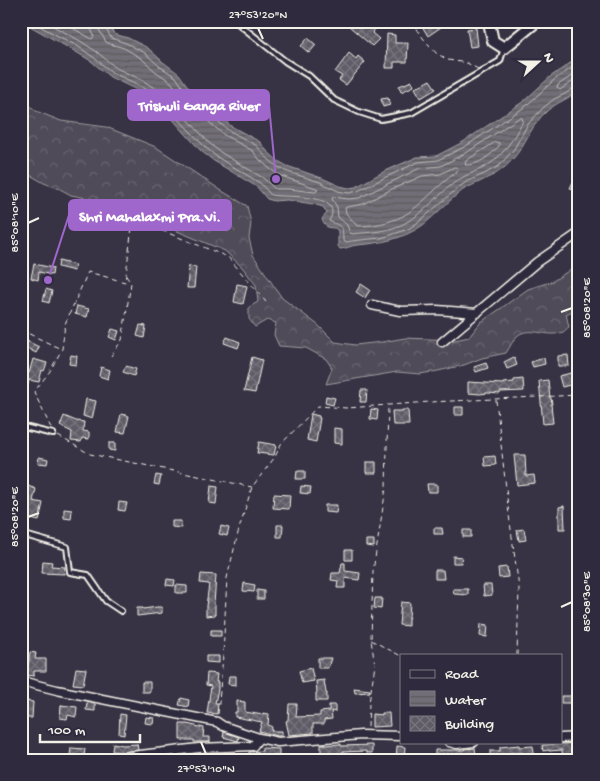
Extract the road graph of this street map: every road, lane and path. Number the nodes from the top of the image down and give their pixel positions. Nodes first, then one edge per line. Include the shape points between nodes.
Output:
1 (235, 21) edge
2 (412, 21) edge
3 (492, 21) edge
4 (537, 21) edge
5 (504, 48) junction
6 (483, 71) junction
7 (579, 233) edge
8 (126, 276) junction
9 (266, 302) dead end
10 (372, 305) dead end
11 (477, 313) junction
12 (21, 330) edge
13 (442, 342) dead end
14 (62, 349) junction
15 (111, 356) dead end
16 (579, 395) edge
17 (496, 399) junction
18 (388, 405) junction
19 (22, 427) edge
20 (21, 432) edge
21 (53, 434) junction
22 (252, 487) junction
23 (21, 534) edge
24 (121, 611) dead end
25 (371, 640) junction
26 (516, 654) edge
27 (400, 655) edge
28 (21, 681) edge
29 (217, 722) junction
30 (368, 735) junction
31 (400, 736) edge
32 (579, 737) edge
33 (259, 738) junction
34 (562, 738) edge
35 (176, 751) junction
36 (98, 760) edge
37 (176, 760) edge

1 - 6 lane via 309,76 334,100 381,119 411,113
2 - 6 path via 436,53
3 - 5 street via 493,41
4 - 5 street
5 - 6 lane via 500,61
7 - 11 street via 537,262
8 - 9 path via 133,219 228,257
8 - 14 path via 125,282 88,272 66,324
8 - 15 path via 130,283 122,340
10 - 11 street via 400,311
11 - 13 street
12 - 14 path
14 - 21 path via 34,392
16 - 17 path
17 - 18 path
17 - 26 path via 520,588
18 - 22 path via 318,406 282,444
18 - 25 path via 386,488 373,571
19 - 20 lane
19 - 21 lane
21 - 22 path via 90,454
22 - 29 path via 227,578
23 - 24 lane via 67,547 70,572 88,575 106,601
25 - 27 path
25 - 30 path via 375,665
28 - 29 street
29 - 33 street
30 - 31 street
30 - 33 street via 278,742
32 - 34 street
33 - 35 street via 253,746
35 - 36 street
35 - 37 lane

